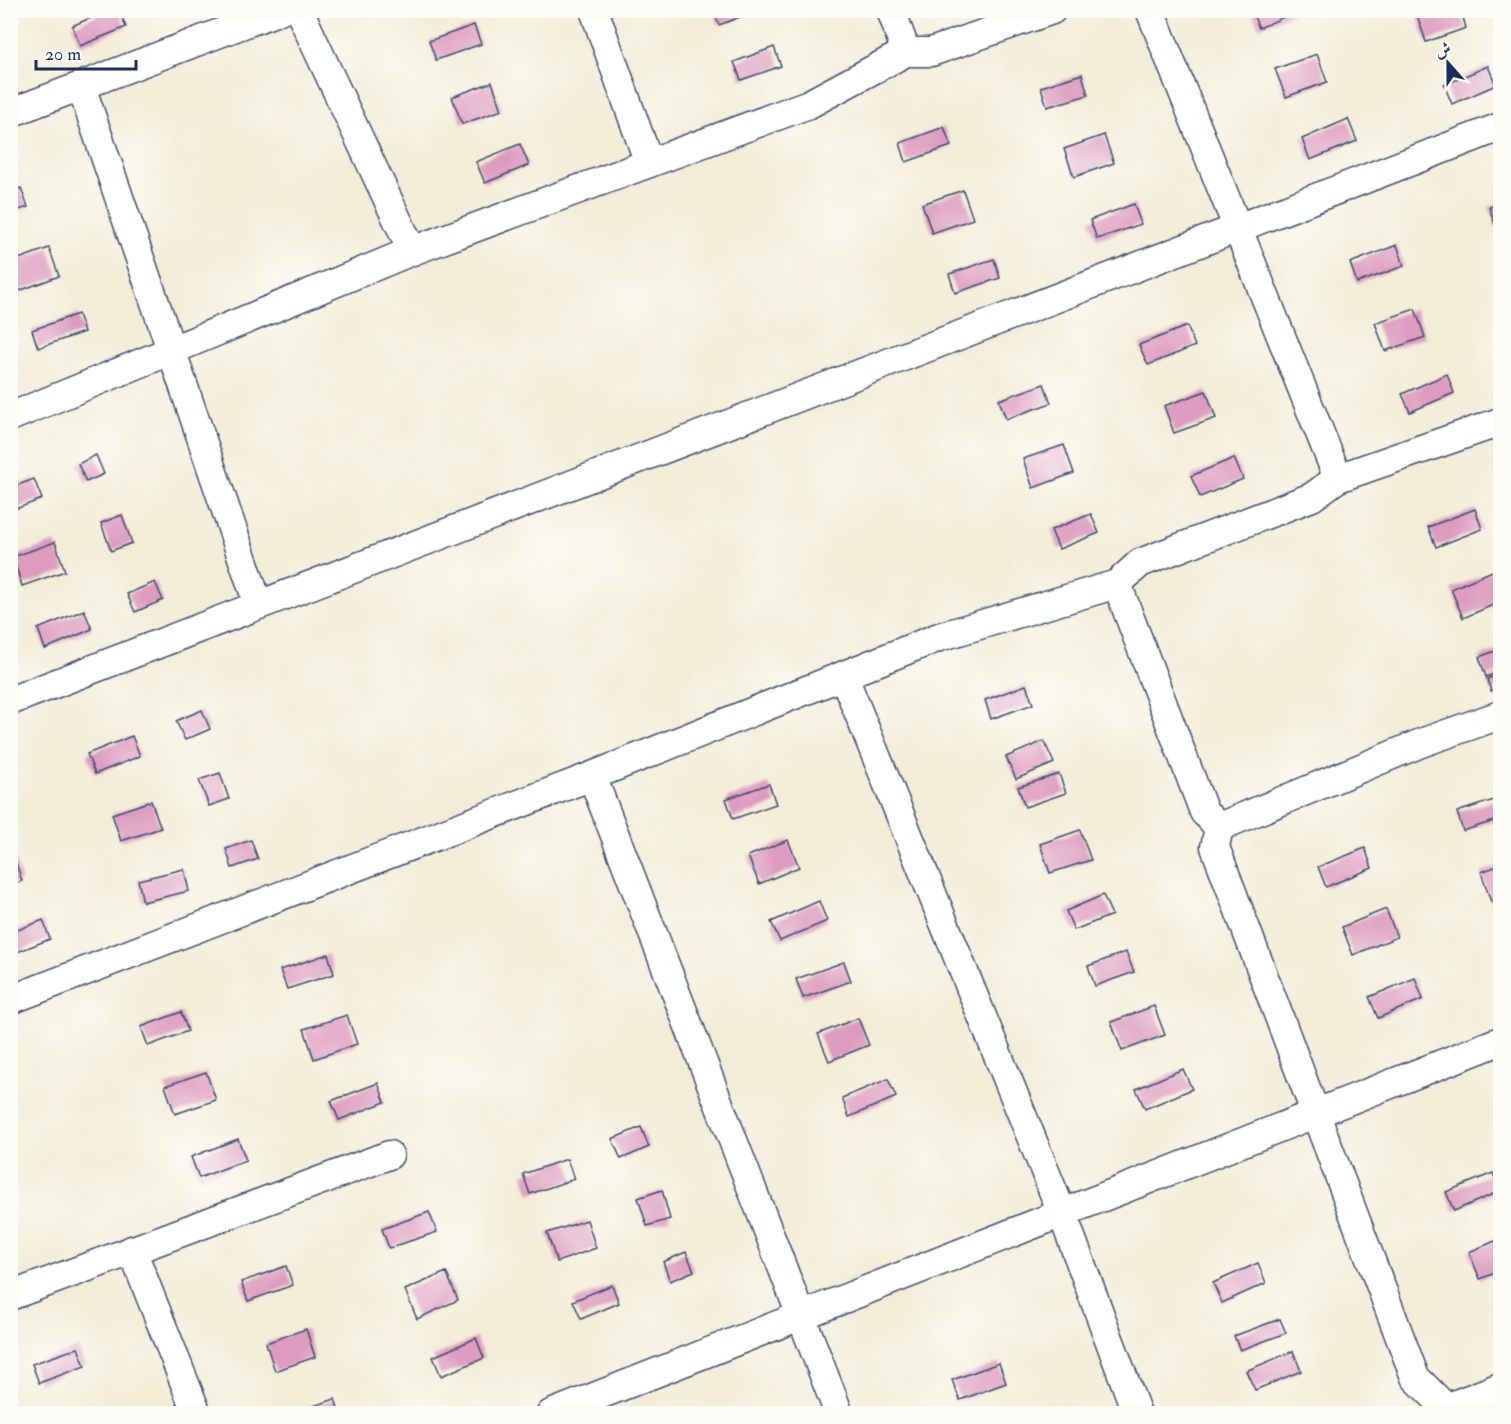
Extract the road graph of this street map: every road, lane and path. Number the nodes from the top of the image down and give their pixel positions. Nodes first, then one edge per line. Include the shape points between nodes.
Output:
1 (280, 10) edge
2 (299, 10) edge
3 (594, 10) edge
4 (891, 10) edge
5 (1052, 10) edge
6 (1150, 10) edge
7 (906, 52) junction
8 (81, 87) junction
9 (10, 113) edge
10 (1500, 127) edge
11 (650, 163) junction
12 (1239, 228) junction
13 (412, 251) junction
14 (170, 353) junction
15 (10, 417) edge
16 (1500, 422) edge
17 (1338, 478) junction
18 (1117, 584) junction
19 (258, 604) junction
20 (844, 677) junction
21 (10, 701) edge
22 (1500, 715) edge
23 (592, 777) junction
24 (1219, 827) junction
25 (10, 1000) edge
26 (1500, 1041) edge
27 (1314, 1114) junction
28 (389, 1155) dead end
29 (1062, 1214) junction
30 (132, 1250) junction
31 (10, 1296) edge
32 (800, 1316) junction
33 (1500, 1387) edge
34 (1446, 1411) edge
35 (197, 1413) edge
36 (551, 1413) edge
37 (838, 1413) edge
38 (1137, 1413) edge

1 - 8 street
2 - 13 street
3 - 11 street
4 - 7 street
5 - 7 street via 931,52
6 - 12 street
7 - 11 street via 809,104
8 - 9 street
8 - 14 street
10 - 12 street
11 - 13 street
12 - 17 street
12 - 19 street
13 - 14 street
14 - 15 street
14 - 19 street
16 - 17 street
17 - 18 street via 1311,497 1140,563
18 - 20 street via 939,637
18 - 24 street via 1204,812
19 - 21 street
20 - 23 street
20 - 29 street
22 - 24 street via 1421,743
23 - 25 street
23 - 32 street
24 - 27 street via 1215,847
26 - 27 street
27 - 29 street
27 - 34 street via 1415,1377
28 - 30 street
29 - 32 street
29 - 38 street
30 - 31 street
30 - 35 street
32 - 36 street
32 - 37 street
33 - 34 street

